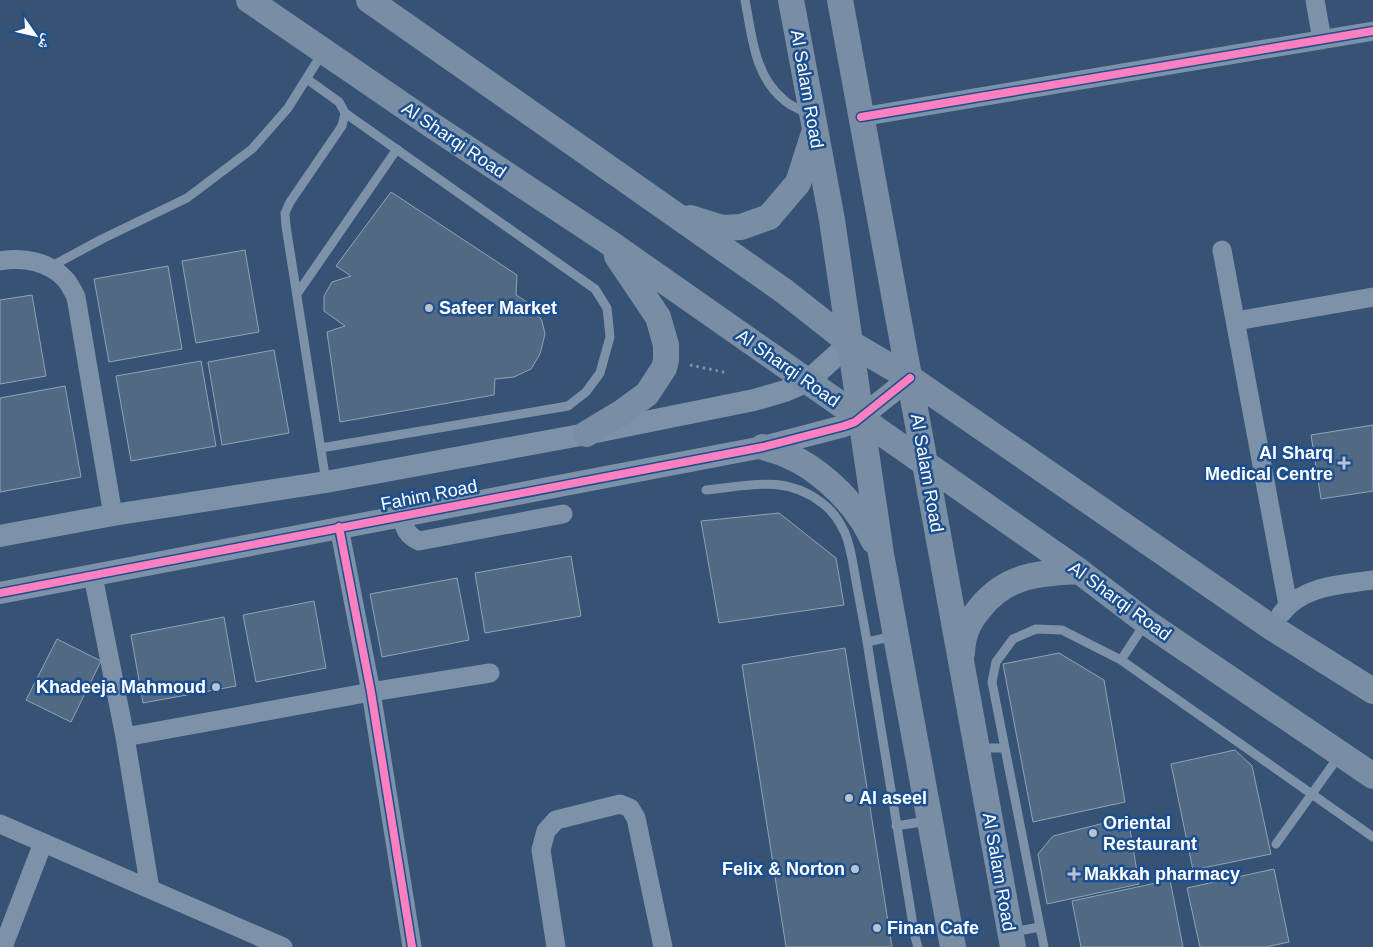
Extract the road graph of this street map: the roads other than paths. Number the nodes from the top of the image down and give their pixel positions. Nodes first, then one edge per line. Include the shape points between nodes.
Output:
1 (249, 0) edge
2 (746, 0) edge
3 (791, 0) edge
4 (840, 0) edge
5 (1315, 0) edge
6 (377, 2) edge
7 (1373, 31) edge
8 (1322, 40) junction
9 (323, 52) junction
10 (307, 80) junction
11 (345, 113) junction
12 (861, 117) junction
13 (814, 123) junction
14 (397, 149) junction
15 (671, 213) junction
16 (607, 241) junction
17 (1222, 250) dead end
18 (0, 261) edge
19 (50, 267) junction
20 (893, 292) junction
21 (297, 294) junction
22 (1373, 297) edge
23 (1236, 321) junction
24 (850, 343) junction
25 (910, 378) junction
26 (808, 381) junction
27 (956, 410) junction
28 (861, 418) junction
29 (586, 434) junction
30 (763, 447) junction
31 (321, 448) junction
32 (924, 462) junction
33 (326, 482) junction
34 (706, 490) dead end
35 (563, 514) dead end
36 (113, 515) junction
37 (401, 516) junction
38 (339, 527) junction
39 (0, 536) edge
40 (881, 554) junction
41 (1079, 571) junction
42 (94, 576) junction
43 (1373, 580) edge
44 (0, 593) edge
45 (1288, 605) junction
46 (1146, 622) junction
47 (1271, 627) junction
48 (896, 636) junction
49 (867, 642) junction
50 (1121, 660) junction
51 (961, 664) junction
52 (490, 673) dead end
53 (1373, 691) edge
54 (371, 692) junction
55 (125, 737) junction
56 (977, 748) junction
57 (1005, 748) junction
58 (1340, 754) junction
59 (1373, 776) edge
60 (1312, 794) junction
61 (930, 820) junction
62 (0, 824) edge
63 (896, 826) junction
64 (1373, 837) edge
65 (43, 843) junction
66 (1276, 844) dead end
67 (150, 889) junction
68 (1040, 927) junction
69 (1012, 940) edge
70 (3, 947) edge
71 (283, 947) edge
72 (412, 947) edge
73 (556, 947) edge
74 (663, 947) edge
75 (918, 947) edge
76 (953, 947) edge
77 (1044, 947) edge

1 - 9 main road, Al Sharqi Road
2 - 13 lane via 760,68 784,101
3 - 13 main road, Al Salam Road
4 - 12 main road, Al Salam Road
5 - 8 street
6 - 15 main road
7 - 8 street
8 - 12 street
9 - 10 lane
9 - 16 main road, Al Sharqi Road
10 - 11 lane via 339,102
10 - 19 lane via 288,108 252,149 187,198
11 - 14 lane
11 - 21 lane via 342,126 285,213
12 - 20 main road, Al Salam Road
13 - 15 main road via 798,183 769,217 722,228
13 - 24 main road, Al Salam Road
14 - 21 lane
14 - 31 lane via 595,289 607,308 610,337 600,372 586,392 568,406
15 - 24 main road via 784,291
16 - 26 main road, Al Sharqi Road
16 - 29 main road via 658,317 666,345 666,360 647,394
17 - 23 street
18 - 19 street via 12,259
19 - 36 street via 66,280 76,297
20 - 25 main road, Al Salam Road
20 - 27 main road via 923,362
21 - 31 lane
22 - 23 street
23 - 45 street
24 - 25 main road
24 - 26 street, Fahim Road
24 - 28 main road, Al Salam Road
25 - 27 main road
25 - 28 street, Fahim Road
25 - 32 main road, Al Salam Road
26 - 28 main road, Al Sharqi Road
26 - 29 street, Fahim Road via 754,400
27 - 47 main road
28 - 30 street, Fahim Road via 844,426
28 - 32 main road, Al Sharqi Road
28 - 40 main road, Al Salam Road
29 - 33 street, Fahim Road
30 - 37 street, Fahim Road
30 - 40 main road via 790,456 829,483 861,518
31 - 33 lane
32 - 41 main road, Al Sharqi Road
32 - 51 main road, Al Salam Road
33 - 36 street, Fahim Road
34 - 49 lane via 775,483 792,486 824,504 845,534
35 - 37 street via 419,541 406,532
36 - 39 street, Fahim Road
37 - 38 street, Fahim Road
38 - 42 street, Fahim Road
38 - 54 street
40 - 48 main road, Al Salam Road
41 - 46 main road, Al Sharqi Road
41 - 51 main road via 1049,572 1018,580 991,594 963,636
42 - 44 street, Fahim Road
42 - 55 street
43 - 45 street via 1320,588
45 - 47 street
46 - 50 lane
46 - 58 main road, Al Sharqi Road
47 - 53 main road
48 - 49 lane
48 - 61 main road, Al Salam Road
49 - 63 lane
50 - 57 lane via 1062,630 1036,629 1013,639 996,662 992,682
50 - 60 lane
51 - 56 main road, Al Salam Road
52 - 54 street
54 - 55 street
54 - 72 street
55 - 67 street
56 - 57 lane
56 - 69 main road, Al Salam Road
57 - 68 lane
58 - 59 main road, Al Sharqi Road
58 - 60 lane
60 - 64 lane
60 - 66 lane
61 - 63 lane
61 - 76 main road, Al Salam Road
62 - 65 street
63 - 75 lane
65 - 67 street
65 - 70 street
67 - 71 street
68 - 69 lane
68 - 77 lane
73 - 74 street via 541,850 546,831 556,820 620,804 630,808 636,818

